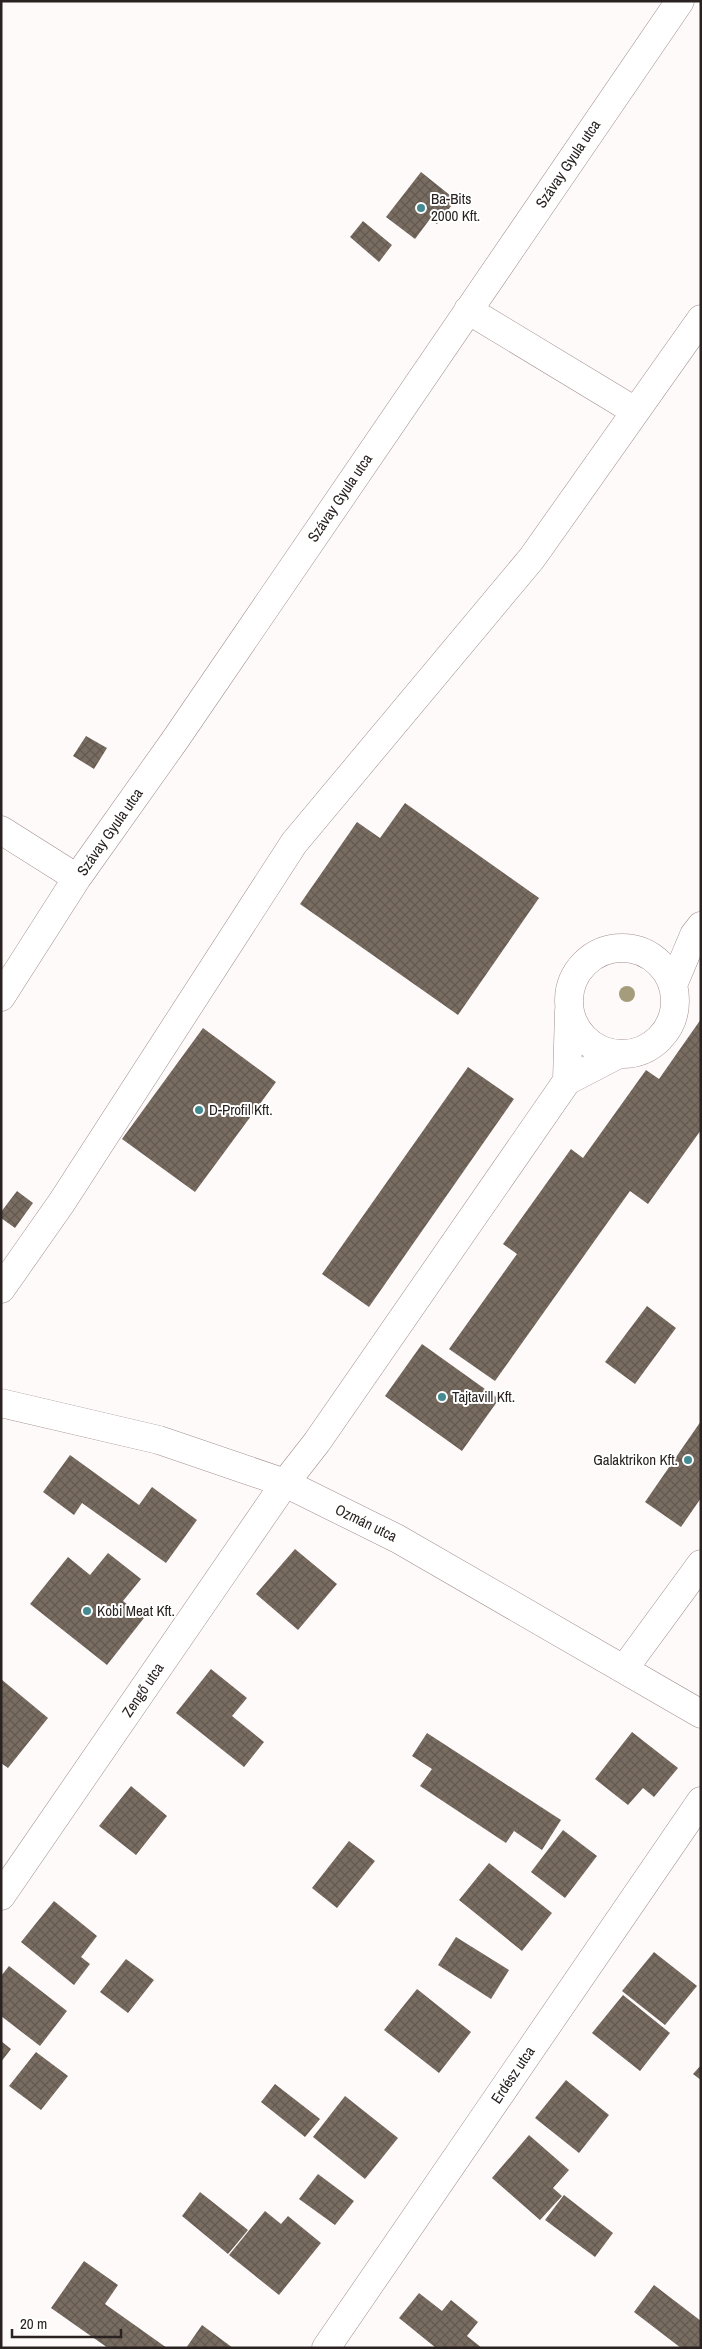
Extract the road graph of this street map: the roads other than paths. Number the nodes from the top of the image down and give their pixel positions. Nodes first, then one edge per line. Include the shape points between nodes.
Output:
1 (680, 1) edge
2 (468, 310) junction
3 (701, 319) edge
4 (635, 411) junction
5 (1, 830) edge
6 (77, 878) junction
7 (697, 931) edge
8 (636, 949) junction
9 (673, 985) junction
10 (1, 996) edge
11 (569, 1012) junction
12 (619, 1054) junction
13 (567, 1081) junction
14 (1, 1289) edge
15 (1, 1403) edge
16 (285, 1483) junction
17 (701, 1564) edge
18 (624, 1669) junction
19 (701, 1714) edge
20 (701, 1802) edge
21 (1, 1896) edge
22 (326, 2348) edge

1 - 2 street, Szávay Gyula utca
2 - 4 street
2 - 6 street, Szávay Gyula utca via 176,740
3 - 4 street
4 - 14 street via 532,558 294,843 62,1202
5 - 6 street
6 - 10 street, Szávay Gyula utca
7 - 8 street
7 - 9 street
8 - 9 street via 652,957 665,970
8 - 11 street via 618,947 600,952 585,962 574,976 569,993
9 - 12 street via 675,1002 664,1034 652,1045 636,1052
11 - 12 street via 576,1028 588,1042
11 - 13 street
12 - 13 street
13 - 16 street, Zengő utca via 323,1434
15 - 16 street, Ozmán utca via 159,1440
16 - 18 street, Ozmán utca via 398,1539
16 - 21 street, Zengő utca
17 - 18 street
18 - 19 street, Ozmán utca
20 - 22 street, Erdész utca

